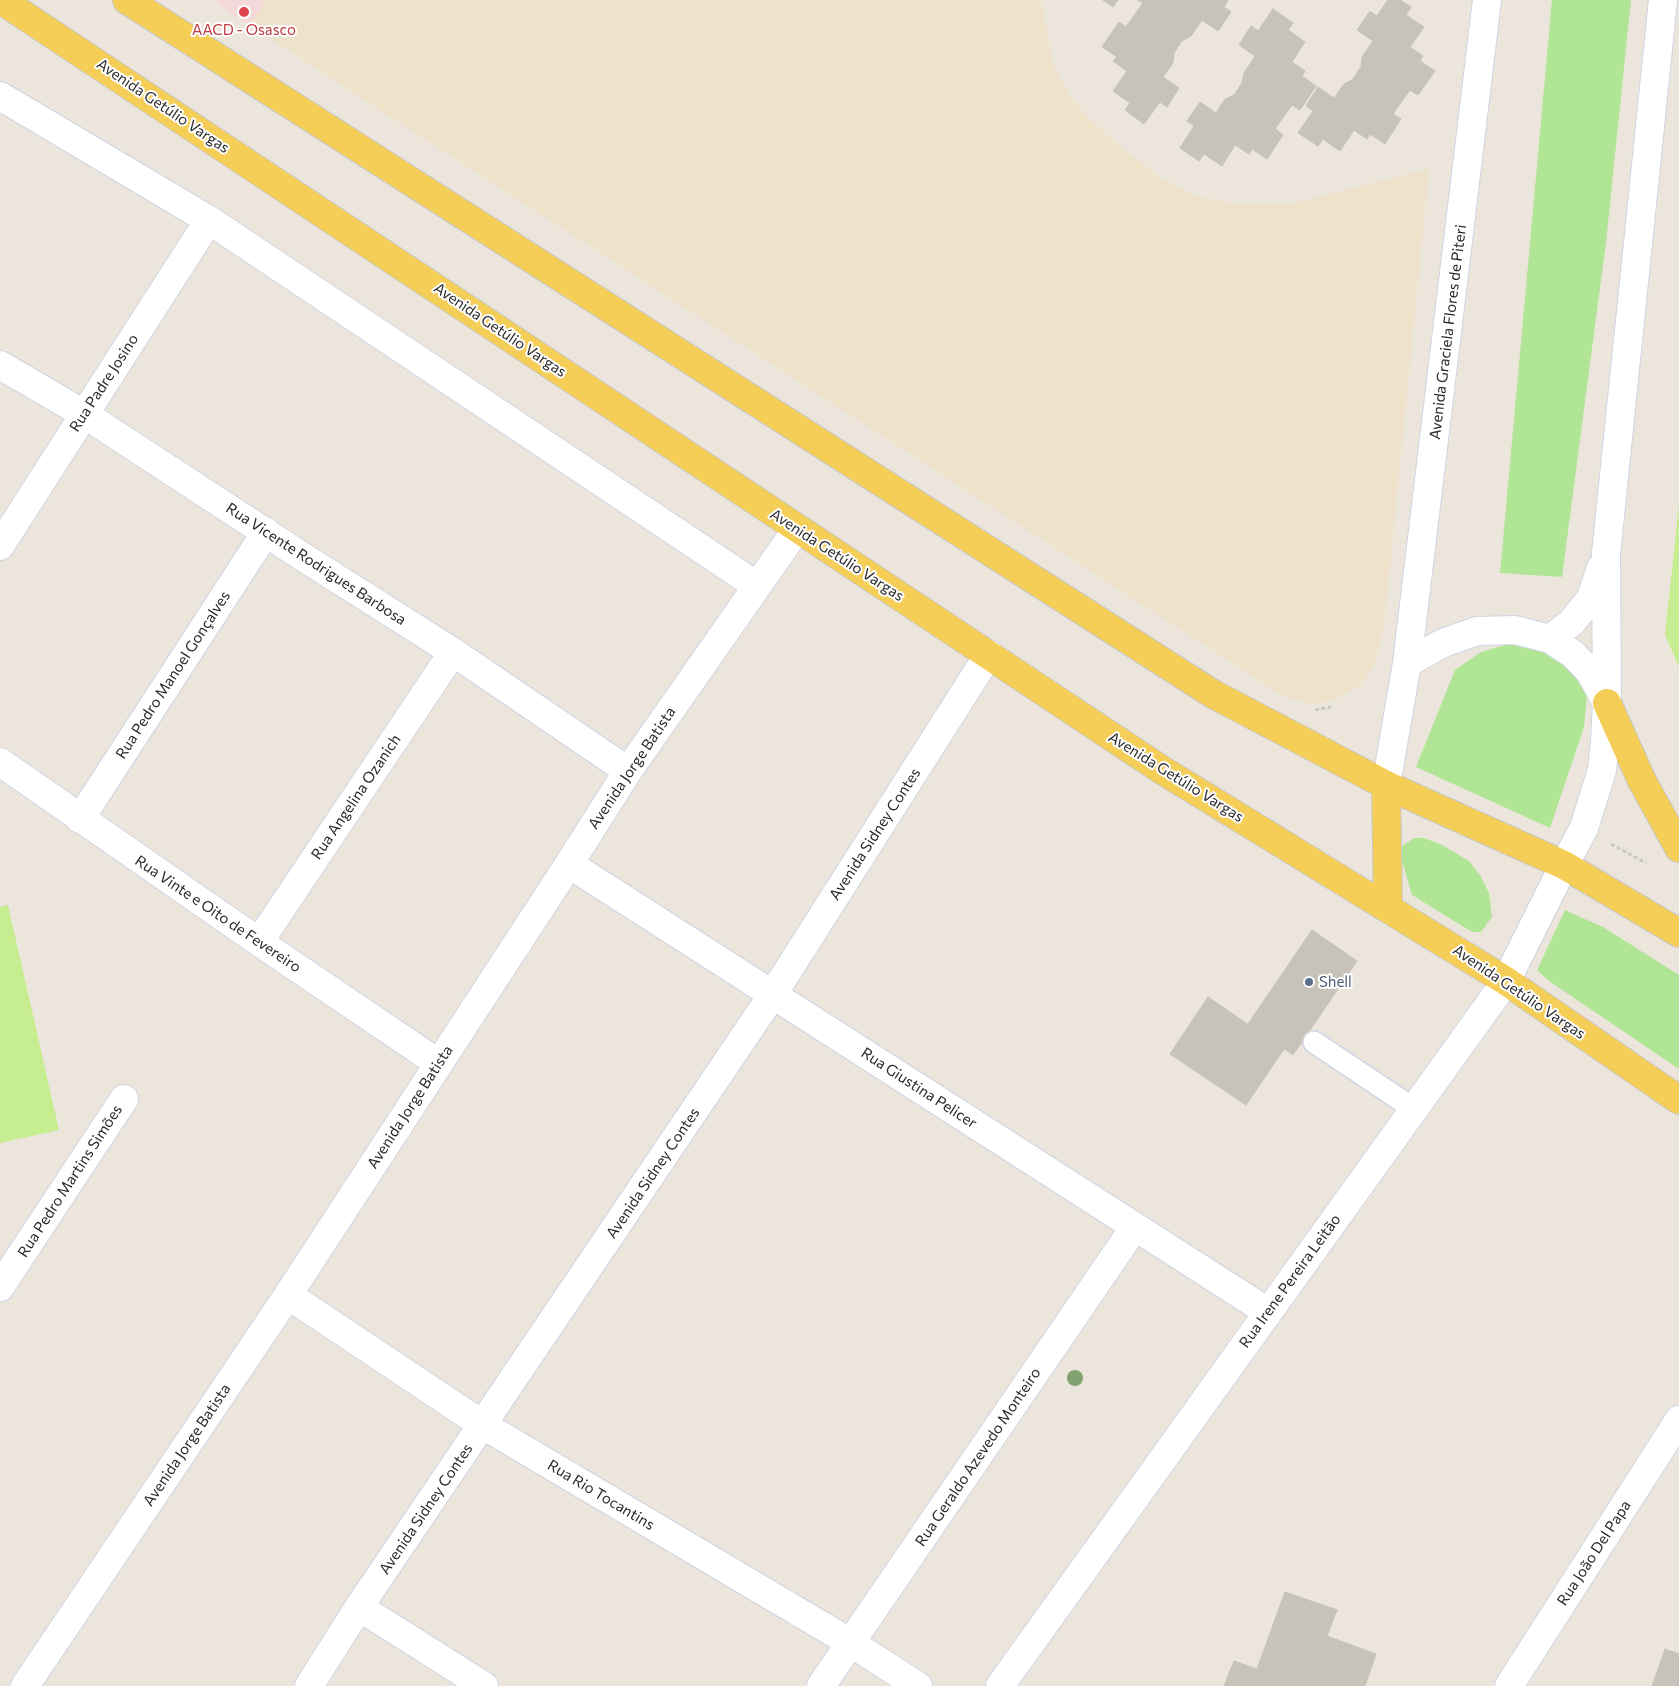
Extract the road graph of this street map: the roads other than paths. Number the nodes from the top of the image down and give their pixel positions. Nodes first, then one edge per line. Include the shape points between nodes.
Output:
1 (127, 0) edge
2 (1488, 0) edge
3 (1663, 0) edge
4 (3, 8) edge
5 (0, 96) edge
6 (209, 220) junction
7 (0, 365) edge
8 (84, 414) junction
9 (797, 529) junction
10 (266, 532) junction
11 (0, 546) edge
12 (1606, 554) junction
13 (757, 586) junction
14 (1550, 639) junction
15 (453, 652) junction
16 (989, 654) junction
17 (1407, 664) junction
18 (1607, 703) junction
19 (0, 762) edge
20 (628, 771) junction
21 (1386, 785) junction
22 (80, 819) junction
23 (1679, 848) edge
24 (570, 864) junction
25 (1564, 865) junction
26 (1388, 907) junction
27 (1679, 933) edge
28 (259, 942) junction
29 (1506, 980) junction
30 (773, 994) junction
31 (1314, 1042) dead end
32 (438, 1063) junction
33 (124, 1099) dead end
34 (1679, 1100) edge
35 (1414, 1109) junction
36 (1134, 1228) junction
37 (0, 1287) edge
38 (288, 1295) junction
39 (1268, 1312) junction
40 (1679, 1420) edge
41 (483, 1425) junction
42 (359, 1607) junction
43 (851, 1643) junction
44 (24, 1686) edge
45 (309, 1686) edge
46 (484, 1686) edge
47 (820, 1686) edge
48 (918, 1686) edge
49 (1000, 1686) edge
50 (1509, 1686) edge

1 - 21 main road via 1213,694
2 - 17 street, Avenida Graciela Flores de Piteri
3 - 12 street
4 - 9 main road, Avenida Getúlio Vargas via 538,355
5 - 6 street
6 - 8 street, Rua Padre Josino
6 - 13 street
7 - 8 street, Rua Vicente Rodrigues Barbosa
8 - 10 street, Rua Vicente Rodrigues Barbosa
8 - 11 street, Rua Padre Josino
9 - 13 street, Avenida Jorge Batista
9 - 16 main road, Avenida Getúlio Vargas
10 - 15 street, Rua Vicente Rodrigues Barbosa
10 - 22 street, Rua Pedro Manoel Gonçalves
12 - 14 street via 1590,598 1572,622
12 - 18 street
13 - 20 street, Avenida Jorge Batista
14 - 17 street via 1515,630 1477,631 1442,643
14 - 18 street via 1573,654 1590,672
15 - 20 street, Rua Vicente Rodrigues Barbosa
15 - 28 street, Rua Angelina Ozanich
16 - 26 main road, Avenida Getúlio Vargas via 1162,770
16 - 30 street, Avenida Sidney Contes
17 - 21 street, Avenida Graciela Flores de Piteri
18 - 23 main road via 1642,781
18 - 25 street via 1602,770 1584,828
19 - 22 street, Rua Vinte e Oito de Fevereiro
20 - 24 street, Avenida Jorge Batista
21 - 25 main road
21 - 26 main road
22 - 28 street, Rua Vinte e Oito de Fevereiro
24 - 30 street, Rua Giustina Pelicer
24 - 32 street, Avenida Jorge Batista
25 - 27 main road
25 - 29 street, Rua Irene Pereira Leitão
26 - 29 main road, Avenida Getúlio Vargas
28 - 32 street, Rua Vinte e Oito de Fevereiro
29 - 34 main road, Avenida Getúlio Vargas
29 - 35 street, Rua Irene Pereira Leitão
30 - 36 street, Rua Giustina Pelicer
30 - 41 street, Avenida Sidney Contes
31 - 35 lane
32 - 38 street, Avenida Jorge Batista
33 - 37 street, Rua Pedro Martins Simões
35 - 39 street, Rua Irene Pereira Leitão
36 - 39 street, Rua Giustina Pelicer
36 - 43 street, Rua Geraldo Azevedo Monteiro
38 - 41 street, Rua Rio Tocantins
38 - 44 street, Avenida Jorge Batista
39 - 49 street, Rua Irene Pereira Leitão
40 - 50 street, Rua João Del Papa
41 - 42 street, Avenida Sidney Contes
41 - 43 street, Rua Rio Tocantins
42 - 45 street, Avenida Sidney Contes
42 - 46 street
43 - 47 street, Rua Geraldo Azevedo Monteiro
43 - 48 street, Rua Rio Tocantins

